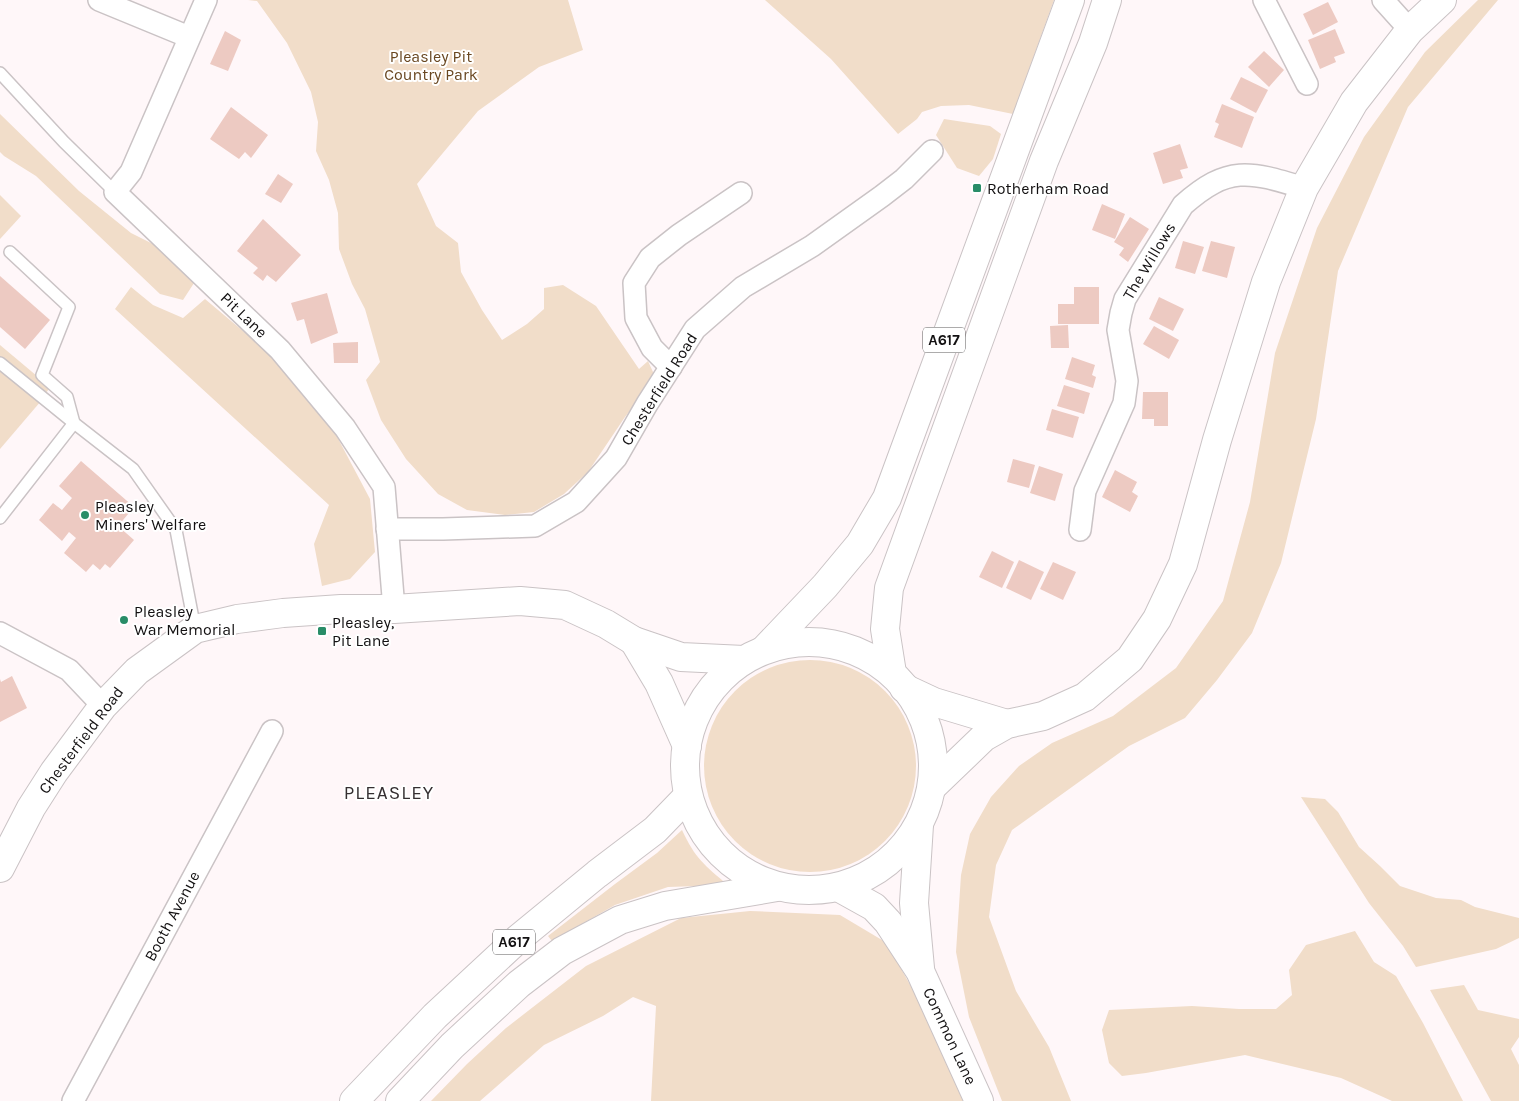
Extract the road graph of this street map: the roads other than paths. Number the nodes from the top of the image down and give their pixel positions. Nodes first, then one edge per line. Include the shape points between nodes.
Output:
1 (99, 0) edge
2 (206, 0) edge
3 (1070, 0) edge
4 (1107, 0) edge
5 (1264, 0) edge
6 (1384, 0) edge
7 (1442, 0) edge
8 (1410, 30) junction
9 (189, 37) junction
10 (0, 73) edge
11 (1307, 84) dead end
12 (932, 151) dead end
13 (1304, 188) junction
14 (115, 192) junction
15 (741, 193) dead end
16 (10, 252) dead end
17 (0, 363) edge
18 (671, 367) junction
19 (74, 423) junction
20 (0, 518) edge
21 (386, 529) junction
22 (1080, 530) dead end
23 (394, 608) junction
24 (194, 629) junction
25 (0, 633) edge
26 (634, 642) junction
27 (754, 654) junction
28 (898, 680) junction
29 (103, 706) junction
30 (1006, 724) junction
31 (272, 732) dead end
32 (687, 746) junction
33 (932, 787) junction
34 (687, 797) junction
35 (919, 825) junction
36 (0, 868) edge
37 (838, 886) junction
38 (778, 887) junction
39 (920, 971) junction
40 (73, 1101) edge
41 (354, 1101) edge
42 (400, 1101) edge
43 (979, 1101) edge

1 - 9 street
2 - 9 street
3 - 27 main road, A617 via 887,498 860,544 825,586
4 - 28 main road, A617 via 1093,43 1044,161 890,588 885,629
5 - 11 street
6 - 8 street
7 - 8 main road
8 - 13 main road via 1354,102
9 - 14 street via 130,172
10 - 14 lane, Pit Lane
12 - 18 street, Chesterfield Road via 904,179 843,224 743,287 695,329
13 - 22 street, The Willows via 1259,175 1240,174 1211,184 1182,205 1125,299 1120,313 1118,330 1127,381 1124,403 1085,492
13 - 30 main road via 1266,282 1183,564 1157,619 1130,660 1085,697 1042,716
14 - 21 street, Pit Lane via 280,350 345,428 384,487
15 - 18 street via 679,234 650,258 634,283 636,318 652,348
16 - 19 lane via 69,307 42,375 67,397
17 - 19 lane
18 - 21 street, Chesterfield Road via 616,458 576,502 535,526
19 - 20 lane
19 - 24 lane via 133,469 176,530
21 - 23 street, Pit Lane
23 - 24 main road, Chesterfield Road via 283,613
23 - 26 main road, Chesterfield Road via 520,601 566,605
24 - 29 main road, Chesterfield Road via 137,671
25 - 29 street via 69,670
26 - 27 main road via 681,657
26 - 32 main road via 659,683
27 - 28 main road via 797,642 825,642 867,656
27 - 32 main road via 711,688 691,724
28 - 30 main road via 934,702
28 - 33 main road via 918,705 932,744
29 - 36 main road, Chesterfield Road via 40,794
30 - 33 main road via 984,737
31 - 40 street, Booth Avenue
32 - 34 main road via 684,767
33 - 35 main road
34 - 38 main road via 705,836 724,858 760,882
34 - 41 main road, A617 via 655,830 519,938 435,1016
35 - 37 main road via 893,859 864,879
35 - 39 main road via 914,904
37 - 38 main road via 823,891 792,891
37 - 39 main road via 874,907 888,922
38 - 42 main road, A617 via 665,906 620,920 562,951 519,984 459,1039
39 - 43 main road, Common Lane

